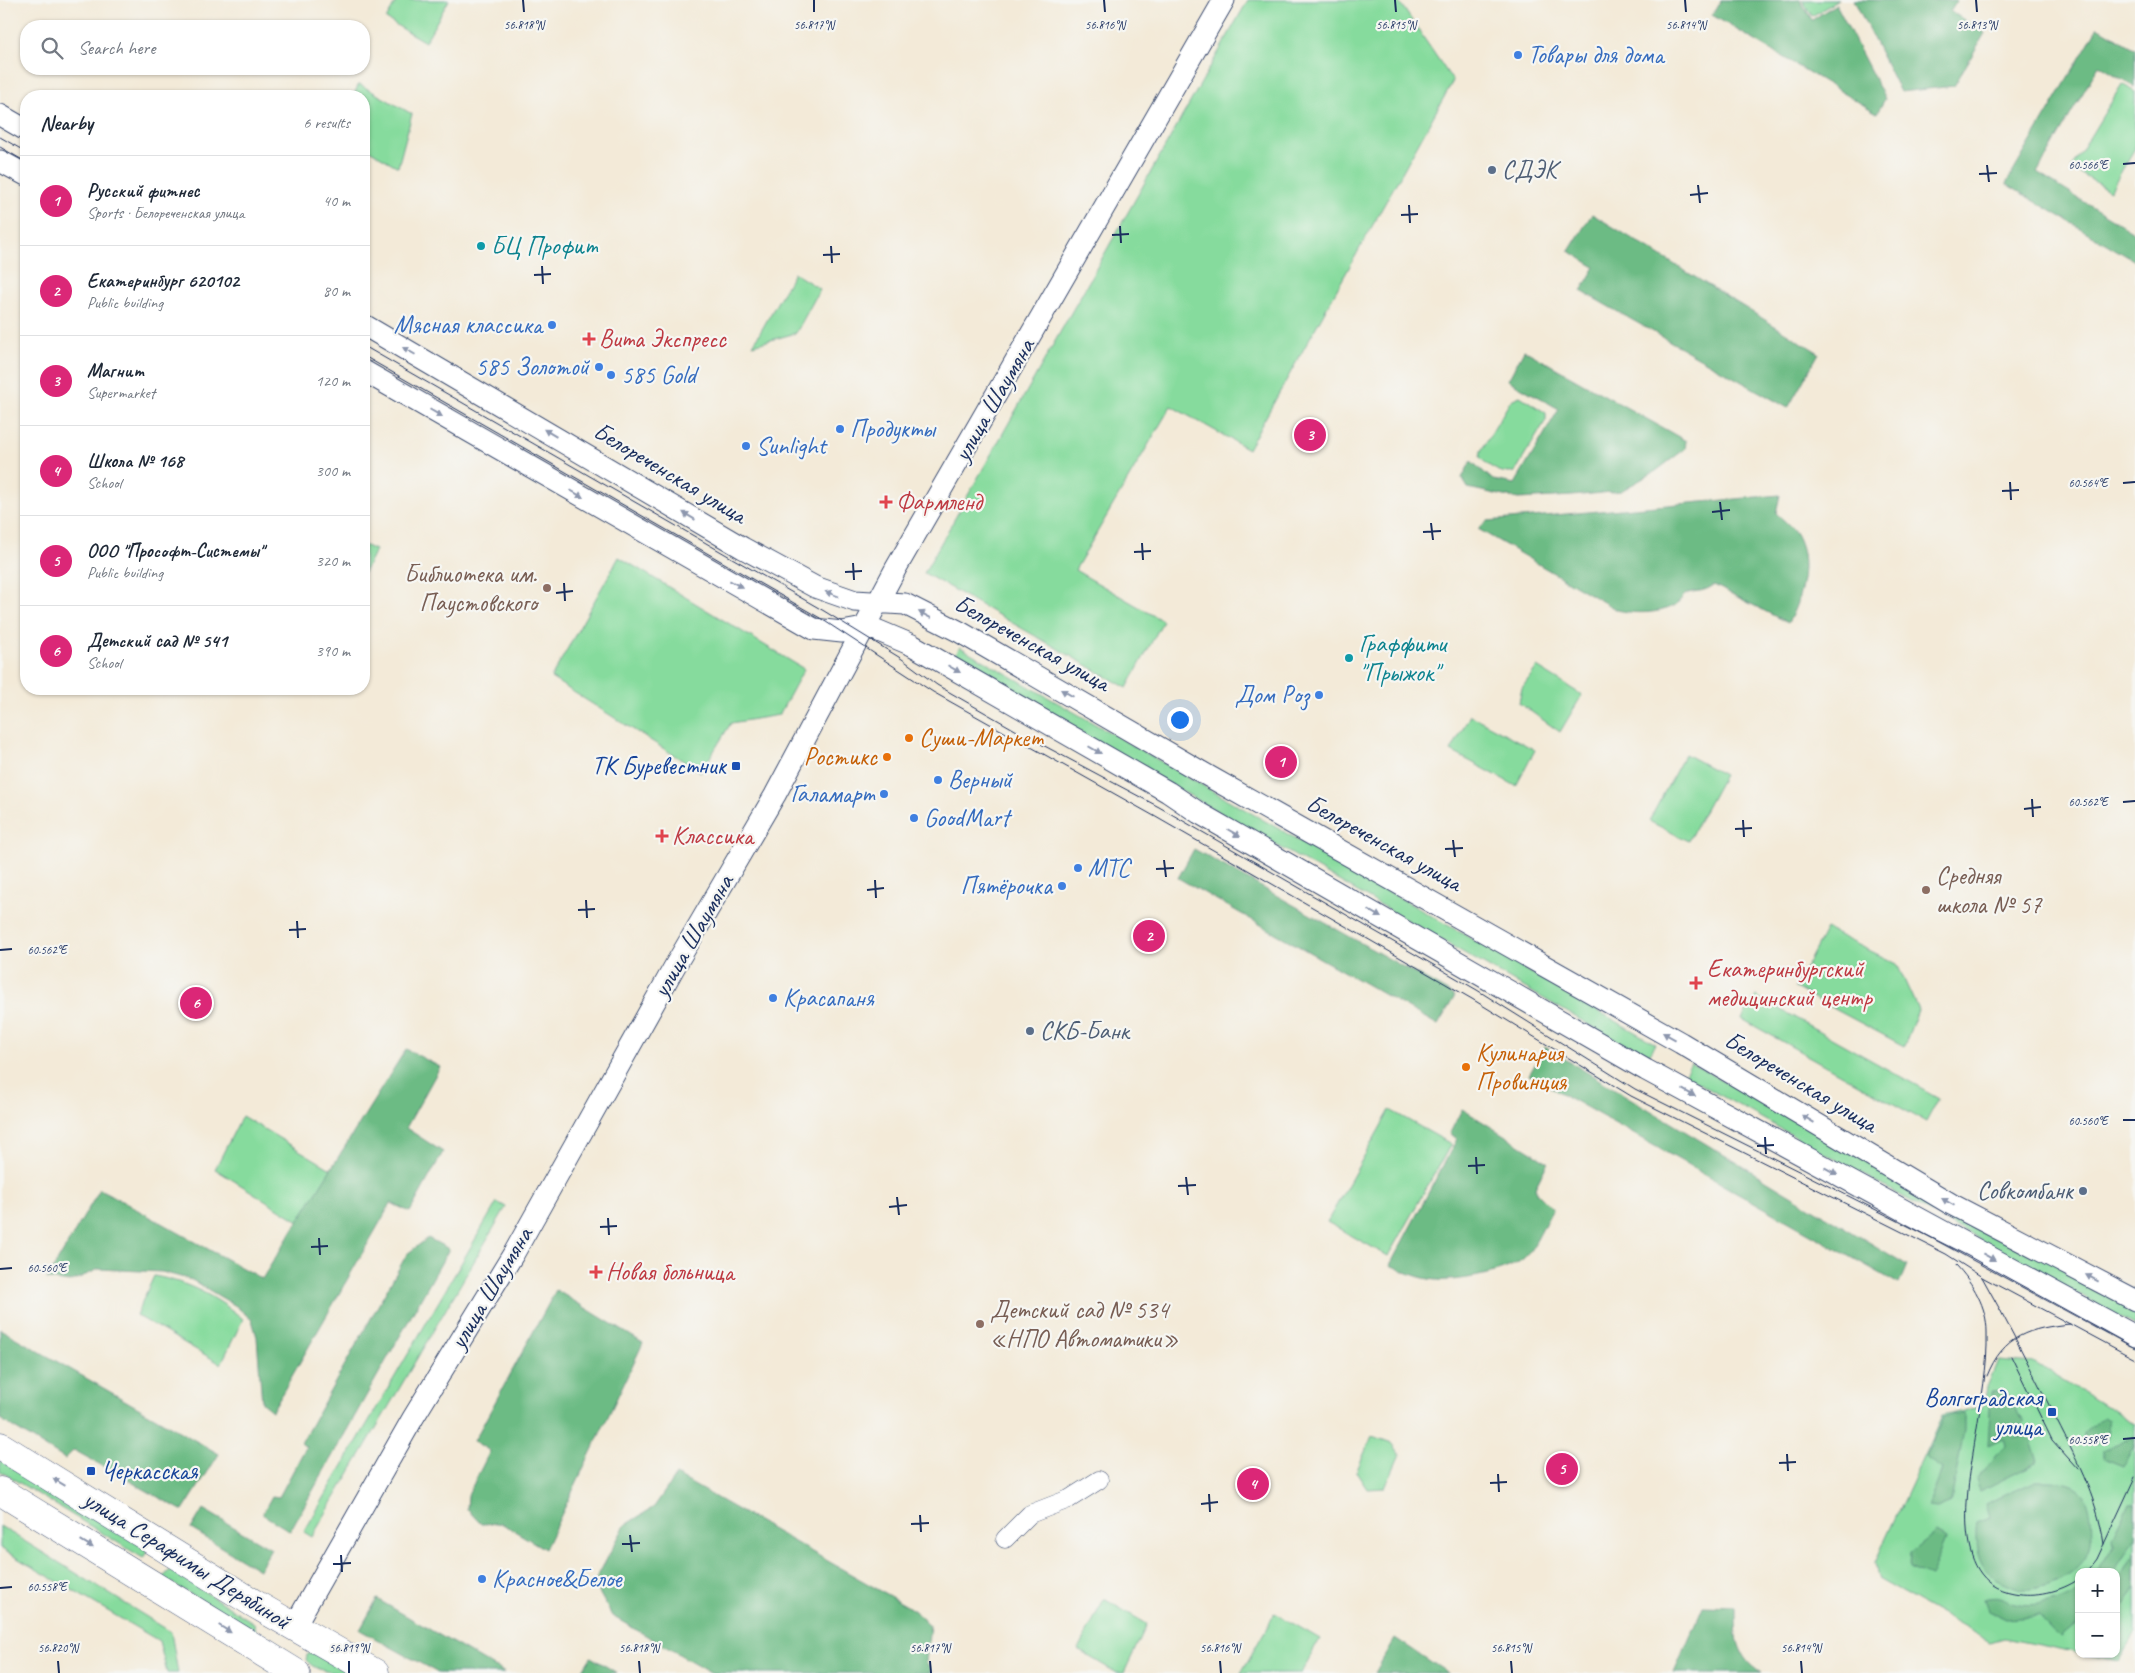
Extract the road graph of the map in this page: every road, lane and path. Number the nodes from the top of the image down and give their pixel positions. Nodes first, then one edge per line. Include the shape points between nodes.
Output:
1 (1224, 0) edge
2 (0, 115) edge
3 (20, 127) edge
4 (0, 160) edge
5 (20, 172) edge
6 (370, 329) edge
7 (370, 373) edge
8 (879, 601) junction
9 (864, 628) junction
10 (2135, 1300) edge
11 (2135, 1336) edge
12 (0, 1446) edge
13 (1099, 1480) dead end
14 (0, 1491) edge
15 (1005, 1538) dead end
16 (294, 1627) junction
17 (280, 1669) edge
18 (375, 1673) edge

1 - 8 street, улица Шаумяна
2 - 3 street
4 - 5 street
8 -> 6 street, Белореченская улица via 855,601 815,587
7 -> 9 street via 814,629 842,632
8 - 9 street, улица Шаумяна
10 -> 8 street, Белореченская улица via 1951,1204 1681,1043 960,632 905,604
9 -> 11 street via 885,632 912,644 1646,1070
9 - 16 street, улица Шаумяна via 775,795 514,1253 408,1426
16 -> 12 main road, улица Серафимы Дерябиной
13 - 15 street via 1069,1499 1030,1514
14 -> 17 main road, улица Серафимы Дерябиной
16 - 17 main road, улица Шаумяна
16 - 18 main road, улица Серафимы Дерябиной

